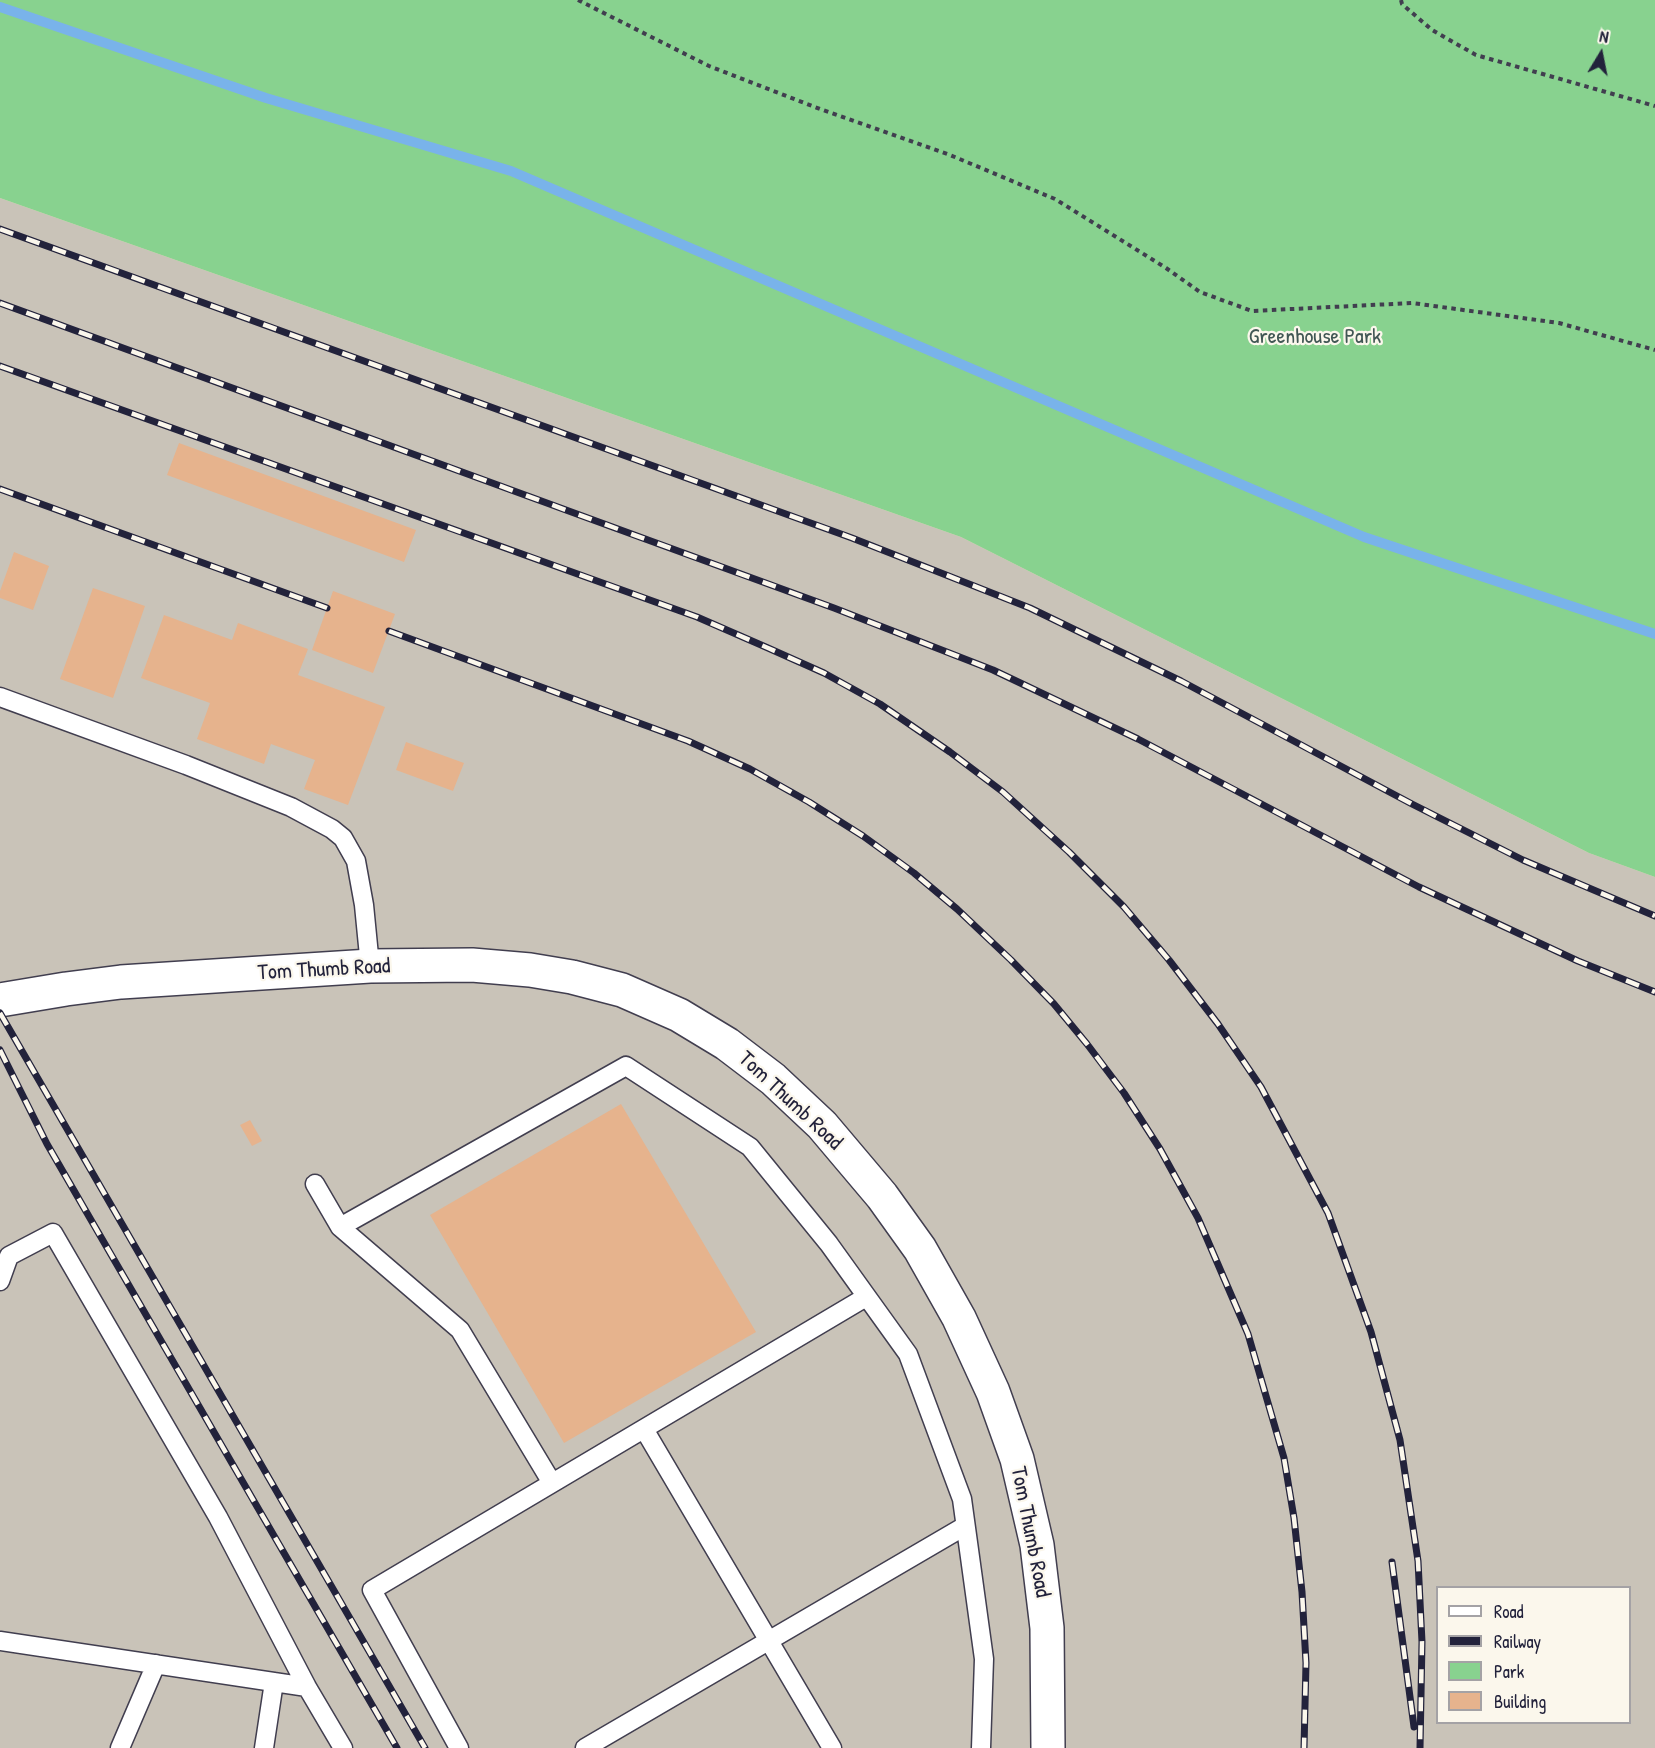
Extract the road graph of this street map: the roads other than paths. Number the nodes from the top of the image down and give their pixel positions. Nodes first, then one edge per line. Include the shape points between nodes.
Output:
1 (0, 697) edge
2 (370, 966) junction
3 (0, 1000) edge
4 (315, 1184) dead end
5 (340, 1227) junction
6 (0, 1281) edge
7 (866, 1297) junction
8 (644, 1429) junction
9 (552, 1483) junction
10 (965, 1526) junction
11 (0, 1641) edge
12 (769, 1641) junction
13 (156, 1664) junction
14 (274, 1682) junction
15 (307, 1687) junction
16 (120, 1748) edge
17 (264, 1748) edge
18 (343, 1748) edge
19 (459, 1748) edge
20 (585, 1748) edge
21 (832, 1748) edge
22 (981, 1748) edge
23 (1048, 1748) edge

1 - 2 lane via 197,769 291,807 332,829 343,838 356,861
2 - 3 street, Tom Thumb Road via 121,982
2 - 23 street, Tom Thumb Road via 472,965 530,970 572,976 622,990 679,1015 727,1044 773,1079 822,1125 882,1196 920,1249 959,1318 993,1392 1017,1459 1037,1545 1047,1628
4 - 5 lane
5 - 7 lane via 626,1066 750,1147 829,1244
5 - 9 lane via 460,1330
6 - 15 lane via 9,1256 53,1233 218,1517
7 - 8 lane
7 - 10 lane via 908,1354 962,1498
8 - 9 lane
8 - 12 lane
9 - 19 lane via 372,1590
10 - 12 lane
10 - 22 lane via 984,1659
11 - 13 lane
12 - 20 lane
12 - 21 lane
13 - 14 lane
13 - 16 lane
14 - 15 lane
14 - 17 lane
15 - 18 lane

